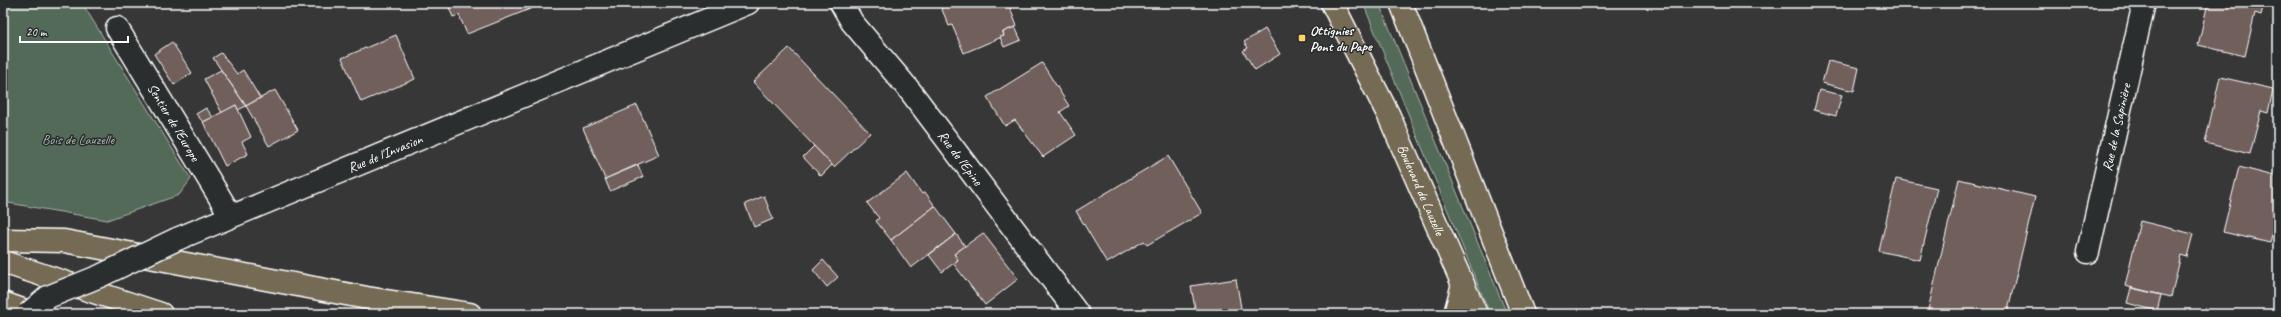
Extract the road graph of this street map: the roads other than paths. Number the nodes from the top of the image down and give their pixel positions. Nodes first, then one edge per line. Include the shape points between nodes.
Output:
1 (748, 3) edge
2 (841, 3) edge
3 (1332, 3) edge
4 (1401, 3) edge
5 (2144, 3) edge
6 (117, 28) dead end
7 (231, 216) junction
8 (3, 240) edge
9 (2088, 252) dead end
10 (3, 262) edge
11 (1463, 284) junction
12 (3, 303) edge
13 (28, 314) edge
14 (34, 314) edge
15 (161, 314) edge
16 (470, 314) edge
17 (1078, 314) edge
18 (1455, 314) edge
19 (1476, 314) edge
20 (1523, 314) edge

1 - 7 street, Rue de l'Invasion
2 - 17 street, Rue de l'Epine via 852,22 911,92
3 - 11 main road, Boulevard de Lauzelle via 1389,116
4 - 20 main road
5 - 9 street, Rue de la Sapinière
6 - 7 street, Sentier de l'Europe
7 - 13 street, Rue de l'Invasion, bridge via 48,297
8 - 16 main road via 64,241
10 - 15 main road
11 - 18 main road
11 - 19 main road, Boulevard de Lauzelle
12 - 14 main road

